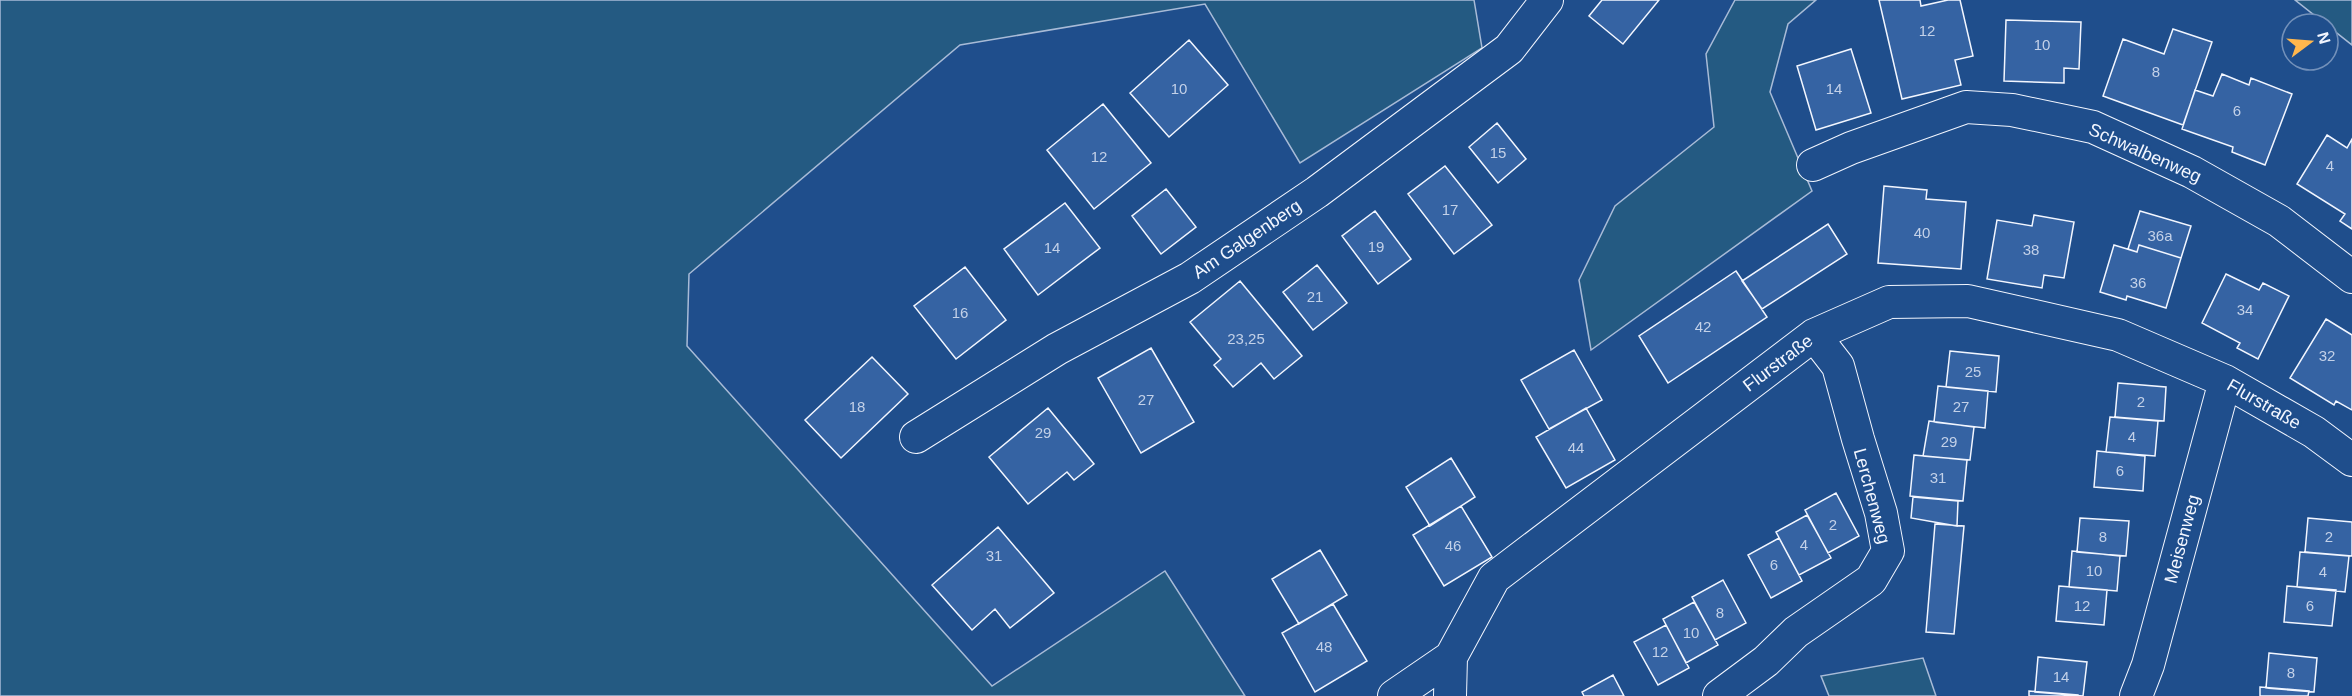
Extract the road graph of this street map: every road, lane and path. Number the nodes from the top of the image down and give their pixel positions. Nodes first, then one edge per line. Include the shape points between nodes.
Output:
1 (1547, 0) edge
2 (1813, 165) dead end
3 (2352, 277) edge
4 (1814, 335) junction
5 (2225, 381) junction
6 (916, 437) dead end
7 (2352, 460) edge
8 (1451, 657) junction
9 (1395, 696) edge
10 (1450, 696) edge
11 (1719, 696) edge
12 (2136, 696) edge

1 - 6 street, Am Galgenberg via 1509,49 1317,192 1190,278 1057,349
2 - 3 street, Schwalbenweg via 1966,107 2012,110 2093,127 2192,172 2278,221
4 - 5 street, Flurstraße via 1889,302 1968,301 2118,335
4 - 8 street, Flurstraße via 1494,578
4 - 11 street, Lerchenweg via 1838,366 1881,513 1888,551 1871,580 1796,632 1766,661
5 - 7 street, Flurstraße via 2314,432
5 - 12 street, Meisenweg via 2148,665
8 - 9 street, Flurstraße
8 - 10 street, Flurstraße

